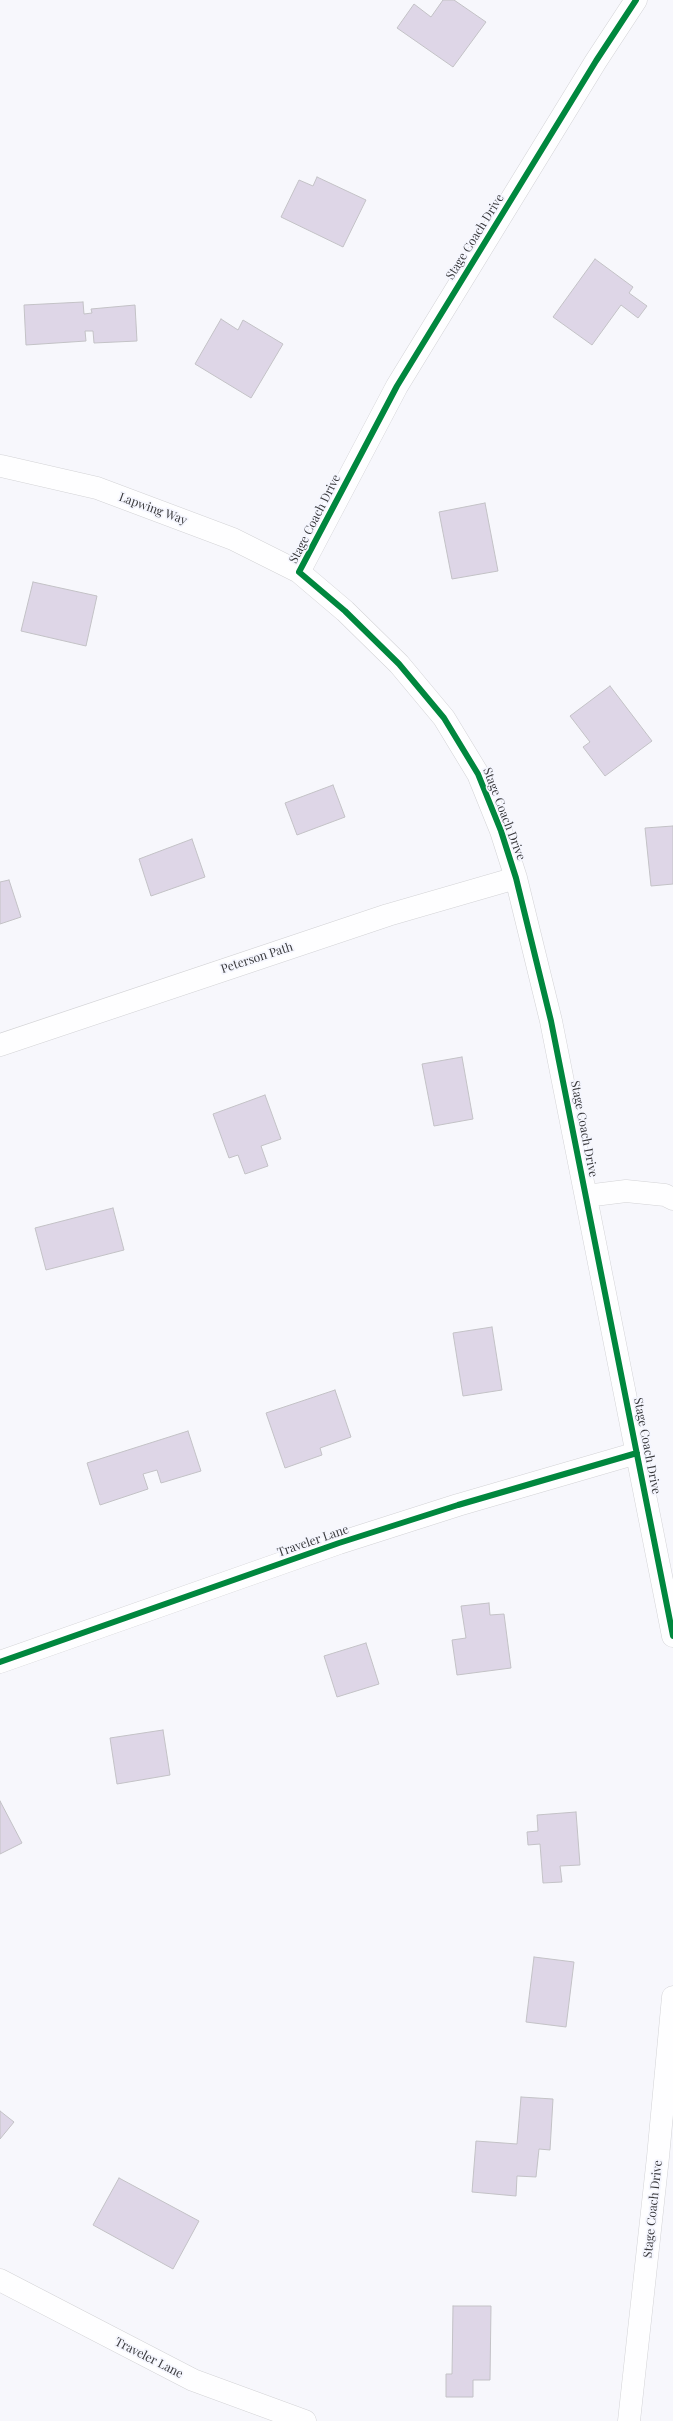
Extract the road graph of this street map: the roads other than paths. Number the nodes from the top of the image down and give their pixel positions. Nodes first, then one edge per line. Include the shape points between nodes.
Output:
1 (636, 0) edge
2 (1, 466) dead end
3 (298, 572) junction
4 (516, 878) junction
5 (0, 1045) edge
6 (586, 1196) junction
7 (673, 1199) edge
8 (638, 1453) junction
9 (673, 1636) edge
10 (0, 1662) edge
11 (673, 1997) edge
12 (0, 2280) edge
13 (305, 2421) edge
14 (629, 2421) edge

1 - 3 street, Stage Coach Drive via 397,386
2 - 3 street, Lapwing Way via 97,488 233,539
3 - 4 street, Stage Coach Drive via 345,611 399,664 444,718 478,774 501,831
4 - 5 street, Peterson Path via 388,915
4 - 6 street, Stage Coach Drive via 551,1021
6 - 7 street via 626,1191 665,1195
6 - 8 street, Stage Coach Drive
8 - 9 street, Stage Coach Drive
8 - 10 street, Traveler Lane via 458,1505 339,1543
11 - 14 street, Stage Coach Drive
12 - 13 street, Traveler Lane via 193,2380

